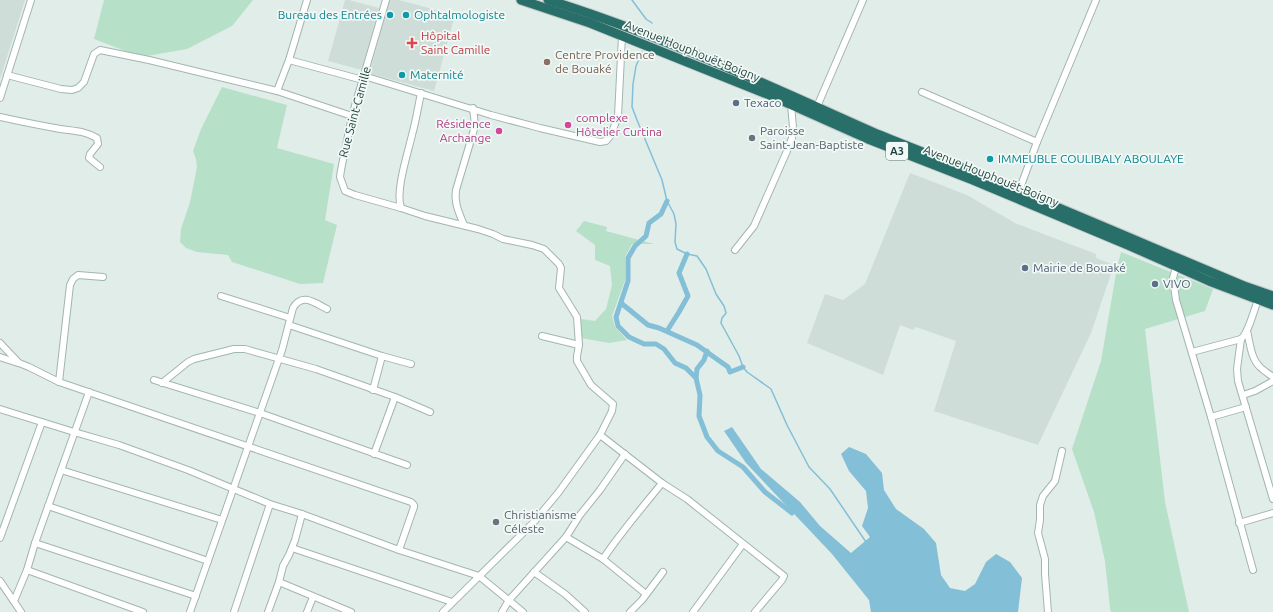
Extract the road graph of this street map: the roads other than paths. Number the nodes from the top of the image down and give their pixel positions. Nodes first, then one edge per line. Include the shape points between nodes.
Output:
1 (31, 0) edge
2 (307, 0) edge
3 (386, 0) edge
4 (521, 0) edge
5 (548, 0) edge
6 (863, 0) edge
7 (1096, 0) edge
8 (622, 36) junction
9 (290, 60) junction
10 (7, 75) junction
11 (364, 78) junction
12 (277, 91) junction
13 (922, 92) dead end
14 (421, 93) junction
15 (0, 98) edge
16 (791, 105) junction
17 (473, 108) junction
18 (816, 111) junction
19 (352, 116) junction
20 (0, 118) edge
21 (1037, 142) junction
22 (100, 167) dead end
23 (1018, 192) junction
24 (401, 208) junction
25 (464, 225) junction
26 (734, 250) dead end
27 (1177, 262) junction
28 (103, 277) dead end
29 (221, 296) dead end
30 (1273, 297) edge
31 (1258, 300) junction
32 (327, 309) dead end
33 (289, 321) junction
34 (1248, 331) junction
35 (542, 336) dead end
36 (1241, 339) junction
37 (0, 343) edge
38 (579, 345) junction
39 (1192, 352) junction
40 (382, 356) junction
41 (0, 357) edge
42 (278, 358) junction
43 (18, 363) junction
44 (411, 364) dead end
45 (1273, 377) edge
46 (154, 380) dead end
47 (1273, 381) edge
48 (59, 382) junction
49 (162, 383) junction
50 (373, 390) junction
51 (89, 392) junction
52 (1243, 395) junction
53 (395, 397) junction
54 (1246, 407) junction
55 (0, 409) edge
56 (430, 412) dead end
57 (260, 413) junction
58 (1211, 417) junction
59 (42, 422) junction
60 (74, 432) junction
61 (600, 435) junction
62 (249, 446) junction
63 (1062, 451) dead end
64 (374, 454) junction
65 (625, 454) junction
66 (407, 465) dead end
67 (61, 470) junction
68 (662, 483) junction
69 (233, 488) junction
70 (1273, 499) edge
71 (270, 504) junction
72 (48, 506) junction
73 (1273, 513) edge
74 (302, 514) junction
75 (222, 520) junction
76 (1239, 523) junction
77 (566, 537) junction
78 (0, 538) edge
79 (35, 543) junction
80 (743, 544) junction
81 (292, 548) junction
82 (399, 550) junction
83 (602, 559) junction
84 (208, 561) junction
85 (27, 570) junction
86 (1253, 570) dead end
87 (534, 572) junction
88 (663, 572) dead end
89 (479, 576) junction
90 (0, 581) edge
91 (279, 582) junction
92 (646, 594) junction
93 (196, 596) junction
94 (313, 597) junction
95 (508, 600) junction
96 (14, 601) junction
97 (452, 602) junction
98 (21, 611) edge
99 (343, 611) edge
100 (27, 612) edge
101 (143, 612) edge
102 (190, 612) edge
103 (234, 612) edge
104 (268, 612) edge
105 (307, 612) edge
106 (350, 612) edge
107 (443, 612) edge
108 (502, 612) edge
109 (523, 612) edge
110 (585, 612) edge
111 (630, 612) edge
112 (693, 612) edge
113 (755, 612) edge
114 (1048, 612) edge

1 - 10 street
2 - 9 street
3 - 11 street, Rue Saint-Camille
4 - 8 highway, Avenue Houphouët-Boigny / A3
5 - 18 highway, Avenue Houphouët-Boigny / A3 via 631,29
6 - 18 street
7 - 21 street
8 - 16 highway, Avenue Houphouët-Boigny / A3
8 - 17 street via 618,116 606,141 600,142 540,128
9 - 11 street
9 - 12 street
10 - 12 street via 72,90 84,82 94,54 100,50
10 - 15 street
11 - 14 street
11 - 19 street, Rue Saint-Camille
12 - 19 street
13 - 21 street
14 - 17 street
14 - 24 street via 401,178
16 - 18 highway, Avenue Houphouët-Boigny / A3
16 - 26 street via 793,132 787,151 754,226
17 - 25 street via 475,125 455,198
18 - 23 highway, Avenue Houphouët-Boigny / A3
18 - 27 highway, Avenue Houphouët-Boigny / A3 via 868,139
19 - 24 street, Rue Saint-Camille via 340,177 345,191
20 - 22 street via 75,130 94,136 98,138 98,144 90,158
21 - 23 street
23 - 27 highway, Avenue Houphouët-Boigny / A3
24 - 25 street
25 - 38 street via 503,239 544,249 559,264 559,288 577,317
27 - 30 highway, Avenue Houphouët-Boigny / A3
27 - 31 highway, Avenue Houphouët-Boigny / A3
27 - 39 street via 1173,278 1176,300
28 - 48 street via 78,275 70,285
29 - 33 street
30 - 31 highway, Avenue Houphouët-Boigny / A3
31 - 34 street
32 - 33 street via 308,300 300,300 293,308
33 - 40 street
33 - 42 street
34 - 36 street
34 - 45 street via 1256,362
35 - 38 street
36 - 39 street
36 - 52 street via 1237,369
37 - 43 street
38 - 61 street via 577,362 591,385 613,404
39 - 58 street
40 - 44 street
40 - 50 street
41 - 43 street
42 - 49 street via 238,348 188,362
42 - 50 street
42 - 57 street
43 - 48 street
46 - 49 street
47 - 52 street
48 - 51 street
49 - 57 street
50 - 53 street
51 - 60 street
51 - 62 street
52 - 54 street
53 - 56 street
53 - 64 street
54 - 58 street
54 - 70 street
55 - 59 street
57 - 62 street
57 - 64 street
58 - 76 street
59 - 60 street
59 - 78 street
60 - 67 street
60 - 69 street via 119,445
61 - 65 street
61 - 89 street via 558,493
62 - 69 street
62 - 82 street via 413,503 414,507
63 - 114 street via 1055,480 1043,496 1040,505 1038,533 1045,559
64 - 66 street
65 - 68 street
65 - 77 street
67 - 72 street
67 - 75 street
68 - 80 street
68 - 83 street
69 - 71 street
69 - 75 street
71 - 74 street
71 - 103 street
72 - 79 street
72 - 84 street
73 - 76 street
74 - 81 street
74 - 82 street
75 - 84 street
76 - 86 street
77 - 83 street
77 - 87 street
79 - 85 street
79 - 93 street
80 - 112 street
80 - 113 street via 784,576
81 - 91 street
81 - 97 street
82 - 89 street
83 - 92 street
84 - 93 street
85 - 96 street
85 - 101 street
87 - 95 street
87 - 110 street
88 - 92 street
89 - 95 street
89 - 97 street
90 - 96 street
91 - 94 street
91 - 104 street
92 - 111 street
93 - 102 street
94 - 99 street
94 - 105 street
95 - 108 street
95 - 109 street
96 - 98 street
97 - 107 street
98 - 100 street
99 - 106 street

